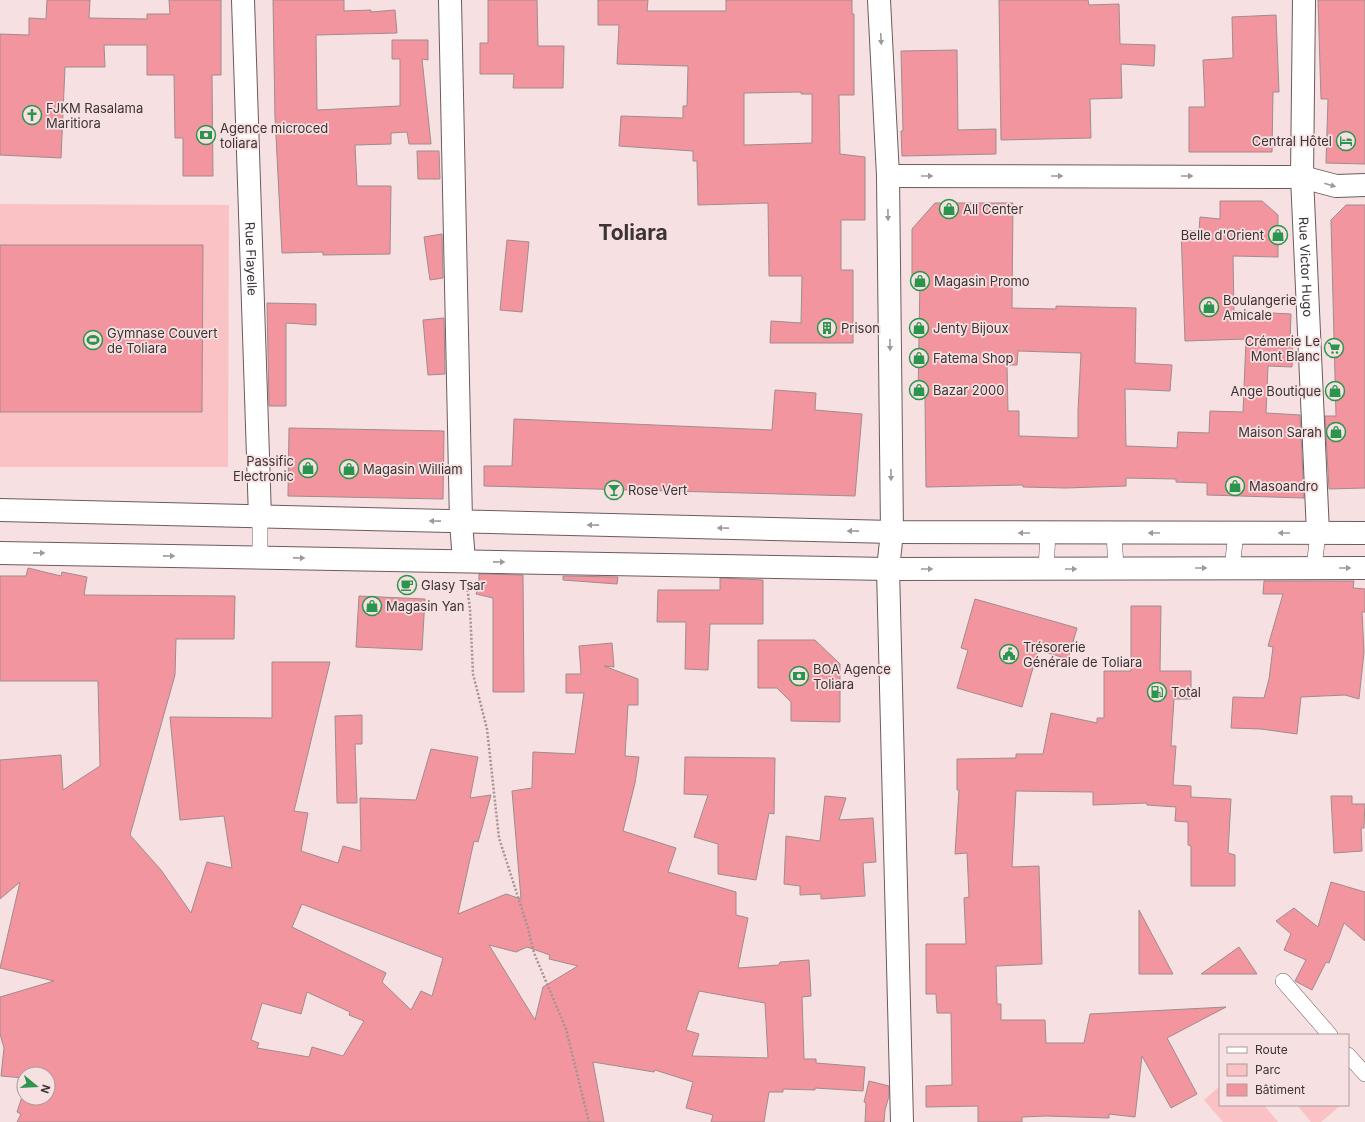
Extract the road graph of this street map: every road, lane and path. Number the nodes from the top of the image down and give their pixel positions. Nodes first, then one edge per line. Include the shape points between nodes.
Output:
1 (242, 0) edge
2 (450, 0) edge
3 (879, 0) edge
4 (1304, 0) edge
5 (888, 176) junction
6 (1302, 177) junction
7 (1365, 185) edge
8 (0, 510) edge
9 (260, 517) junction
10 (461, 522) junction
11 (892, 532) junction
12 (1048, 533) junction
13 (1114, 533) junction
14 (1236, 533) junction
15 (1318, 533) junction
16 (1365, 534) edge
17 (0, 553) edge
18 (260, 558) junction
19 (464, 561) junction
20 (1116, 568) junction
21 (1232, 568) junction
22 (1314, 568) junction
23 (1365, 568) edge
24 (888, 569) junction
25 (1046, 569) junction
26 (1283, 981) dead end
27 (1329, 1034) edge
28 (1349, 1056) edge
29 (1365, 1074) edge
30 (589, 1122) edge
31 (902, 1122) edge

1 - 9 street, Rue Flayelle
2 - 10 street
3 -> 5 street
4 - 6 street, Rue Victor Hugo
5 -> 6 street
5 -> 11 street
6 -> 7 street via 1336,186
6 - 15 street, Rue Victor Hugo
8 - 9 street
10 -> 9 street
9 - 18 lane
11 -> 10 street
10 - 19 street
12 -> 11 street
11 - 24 street
12 - 13 street
12 - 25 lane
14 -> 13 street
13 - 20 lane
15 -> 14 street
14 - 21 lane
15 - 16 street
15 - 22 lane
17 -> 18 street
18 -> 19 street
19 -> 24 street
19 - 30 path via 470,609 473,674 487,729 499,838 534,953 566,1029
20 -> 21 street
25 -> 20 street
21 - 22 street
22 -> 23 street
24 -> 25 street
24 - 31 street
26 - 27 lane
28 - 29 lane

